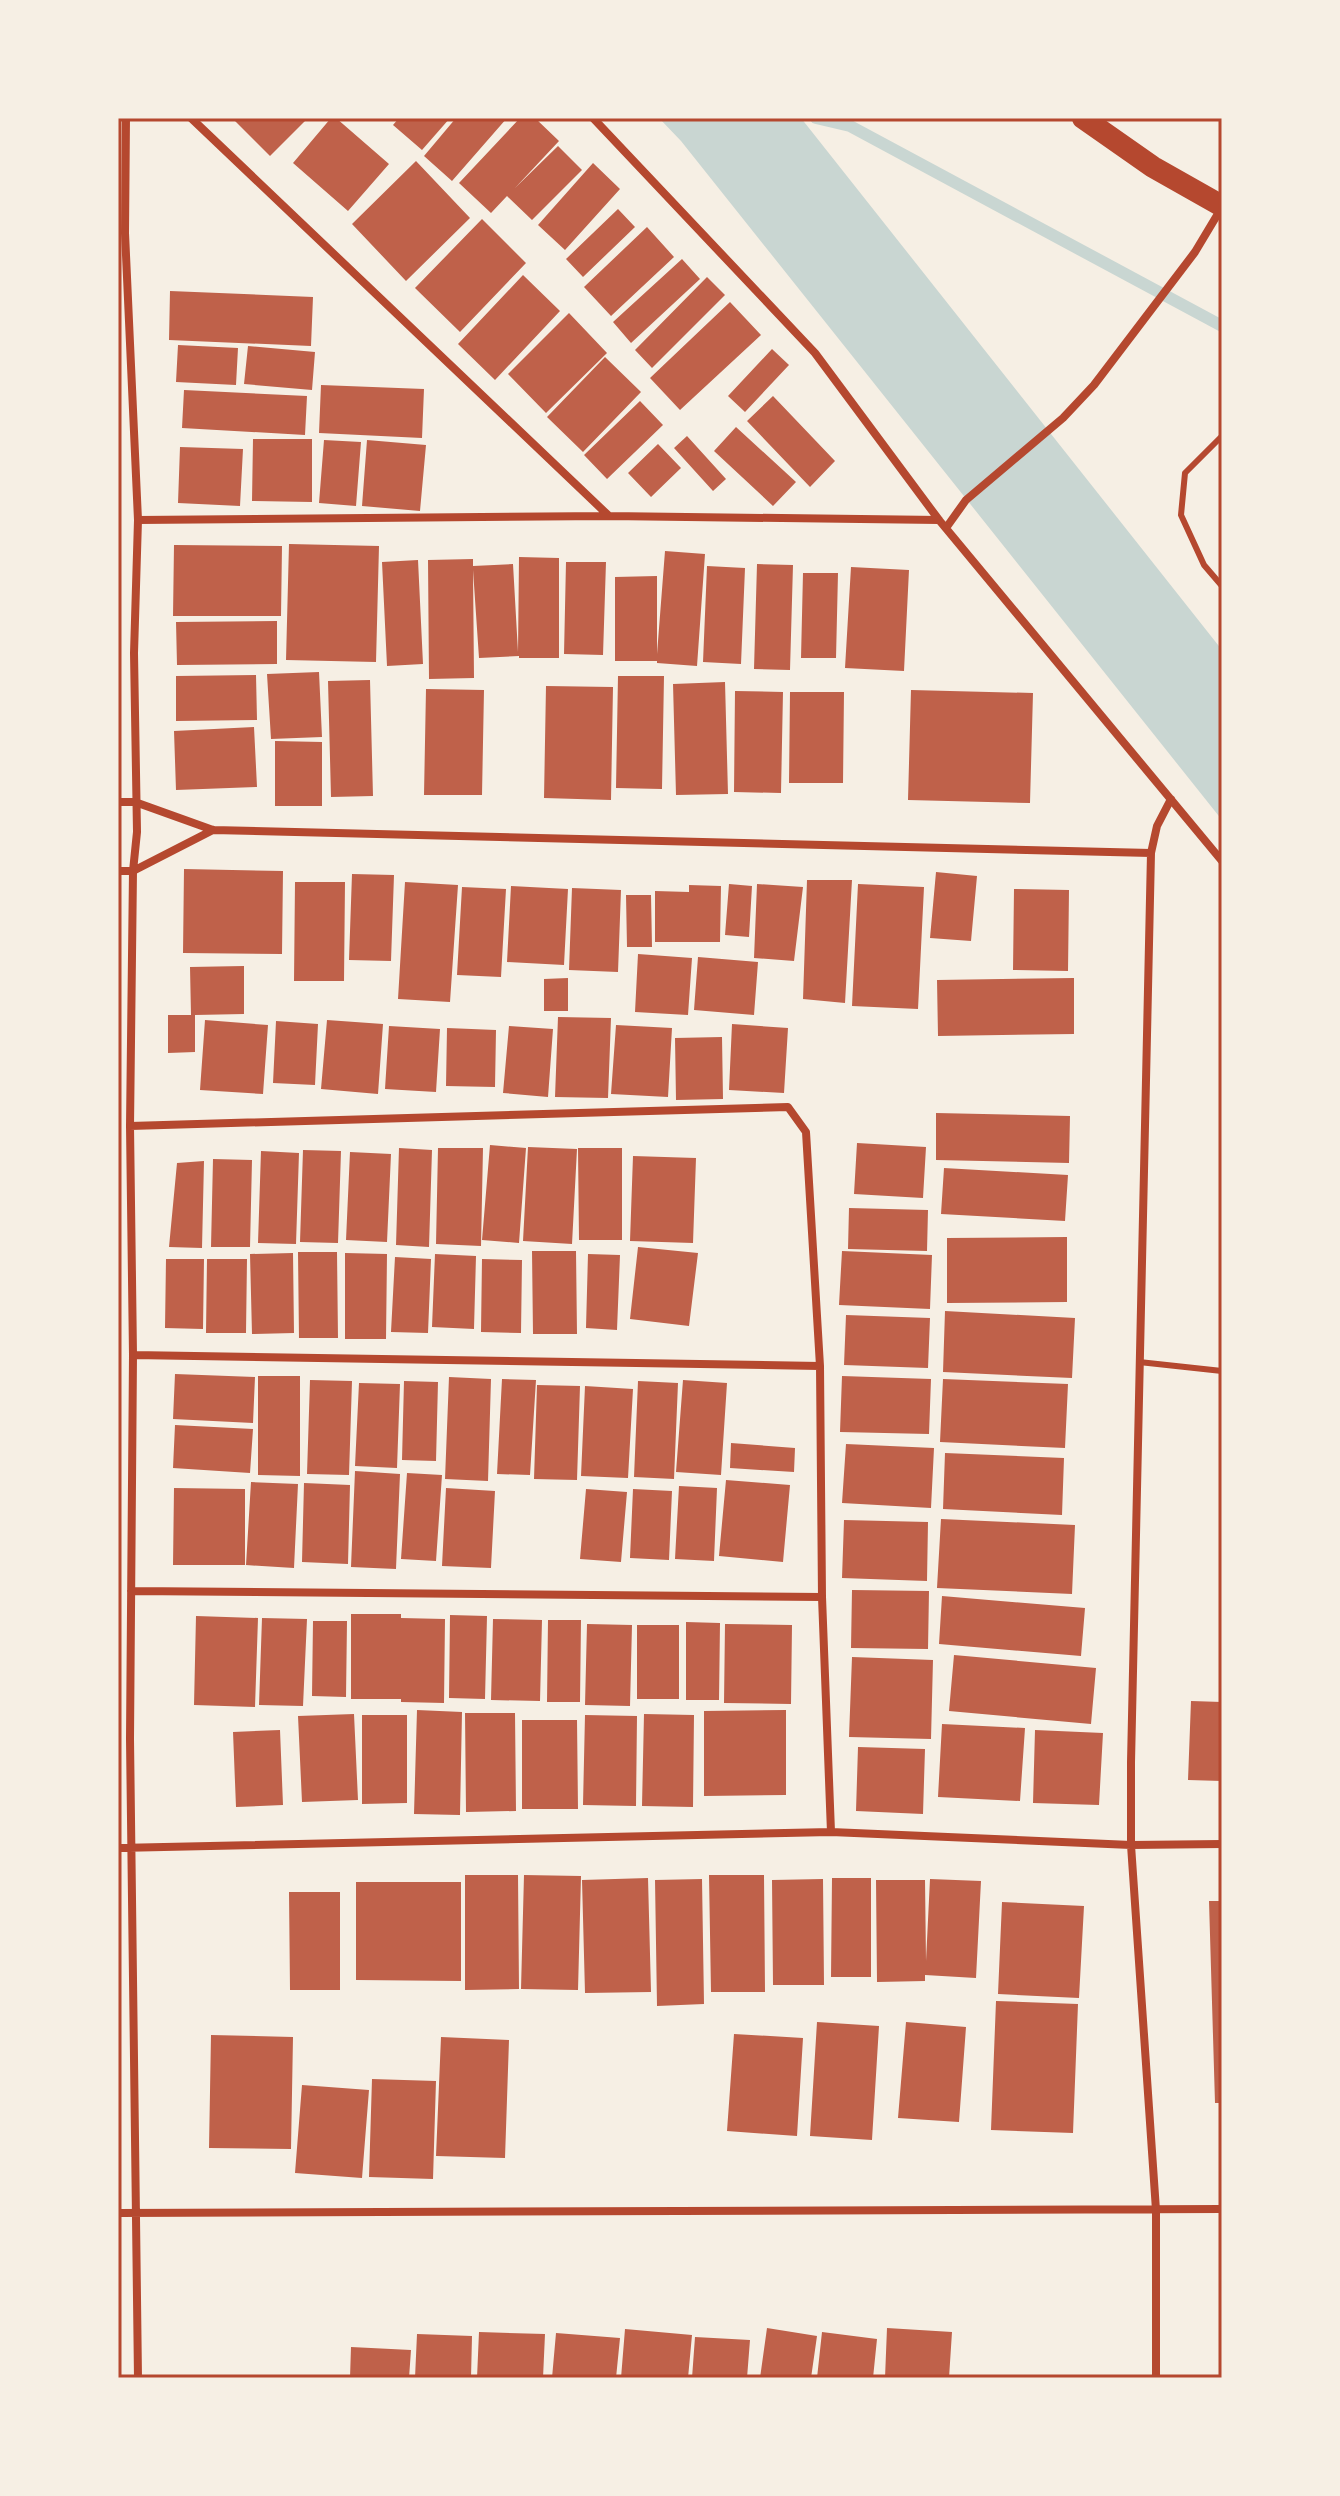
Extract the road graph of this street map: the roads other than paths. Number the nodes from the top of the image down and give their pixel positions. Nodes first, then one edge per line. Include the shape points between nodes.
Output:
1 (126, 118) edge
2 (191, 118) edge
3 (593, 118) edge
4 (1083, 118) edge
5 (1222, 207) edge
6 (122, 233) edge
7 (122, 268) edge
8 (1222, 436) edge
9 (609, 516) junction
10 (138, 520) junction
11 (939, 520) junction
12 (946, 528) junction
13 (1222, 586) edge
14 (1171, 799) junction
15 (118, 802) edge
16 (135, 802) junction
17 (213, 830) junction
18 (1151, 853) junction
19 (1222, 861) edge
20 (118, 871) edge
21 (133, 871) junction
22 (130, 1126) junction
23 (133, 1355) junction
24 (1139, 1362) junction
25 (820, 1366) junction
26 (1222, 1371) edge
27 (131, 1591) junction
28 (822, 1597) junction
29 (831, 1832) junction
30 (1222, 1844) edge
31 (1131, 1845) junction
32 (118, 1848) edge
33 (132, 1848) junction
34 (1222, 2209) edge
35 (1156, 2210) junction
36 (118, 2213) edge
37 (138, 2213) junction
38 (138, 2378) edge
39 (1156, 2378) edge

1 - 6 street
2 - 9 street
3 - 11 street via 815,353
4 - 5 highway
5 - 12 street via 1195,252 1094,385 966,500
6 - 7 street
7 - 10 street
8 - 13 lane via 1185,473 1181,515 1204,565
9 - 10 street
9 - 11 street
10 - 16 street
11 - 12 street
12 - 14 street
14 - 18 street
14 - 19 street
15 - 16 street
16 - 17 street
16 - 21 street
17 - 18 street
17 - 21 street
18 - 24 street
20 - 21 street
21 - 22 street
22 - 23 street
22 - 25 street via 788,1107 806,1132
23 - 25 street
23 - 27 street
24 - 26 lane
24 - 31 street
25 - 28 street
27 - 28 street
27 - 33 street
28 - 29 street
29 - 31 street
29 - 33 street
30 - 31 street
31 - 35 street
32 - 33 street
33 - 37 street
34 - 35 street
35 - 37 street
35 - 39 street
36 - 37 street
37 - 38 street

